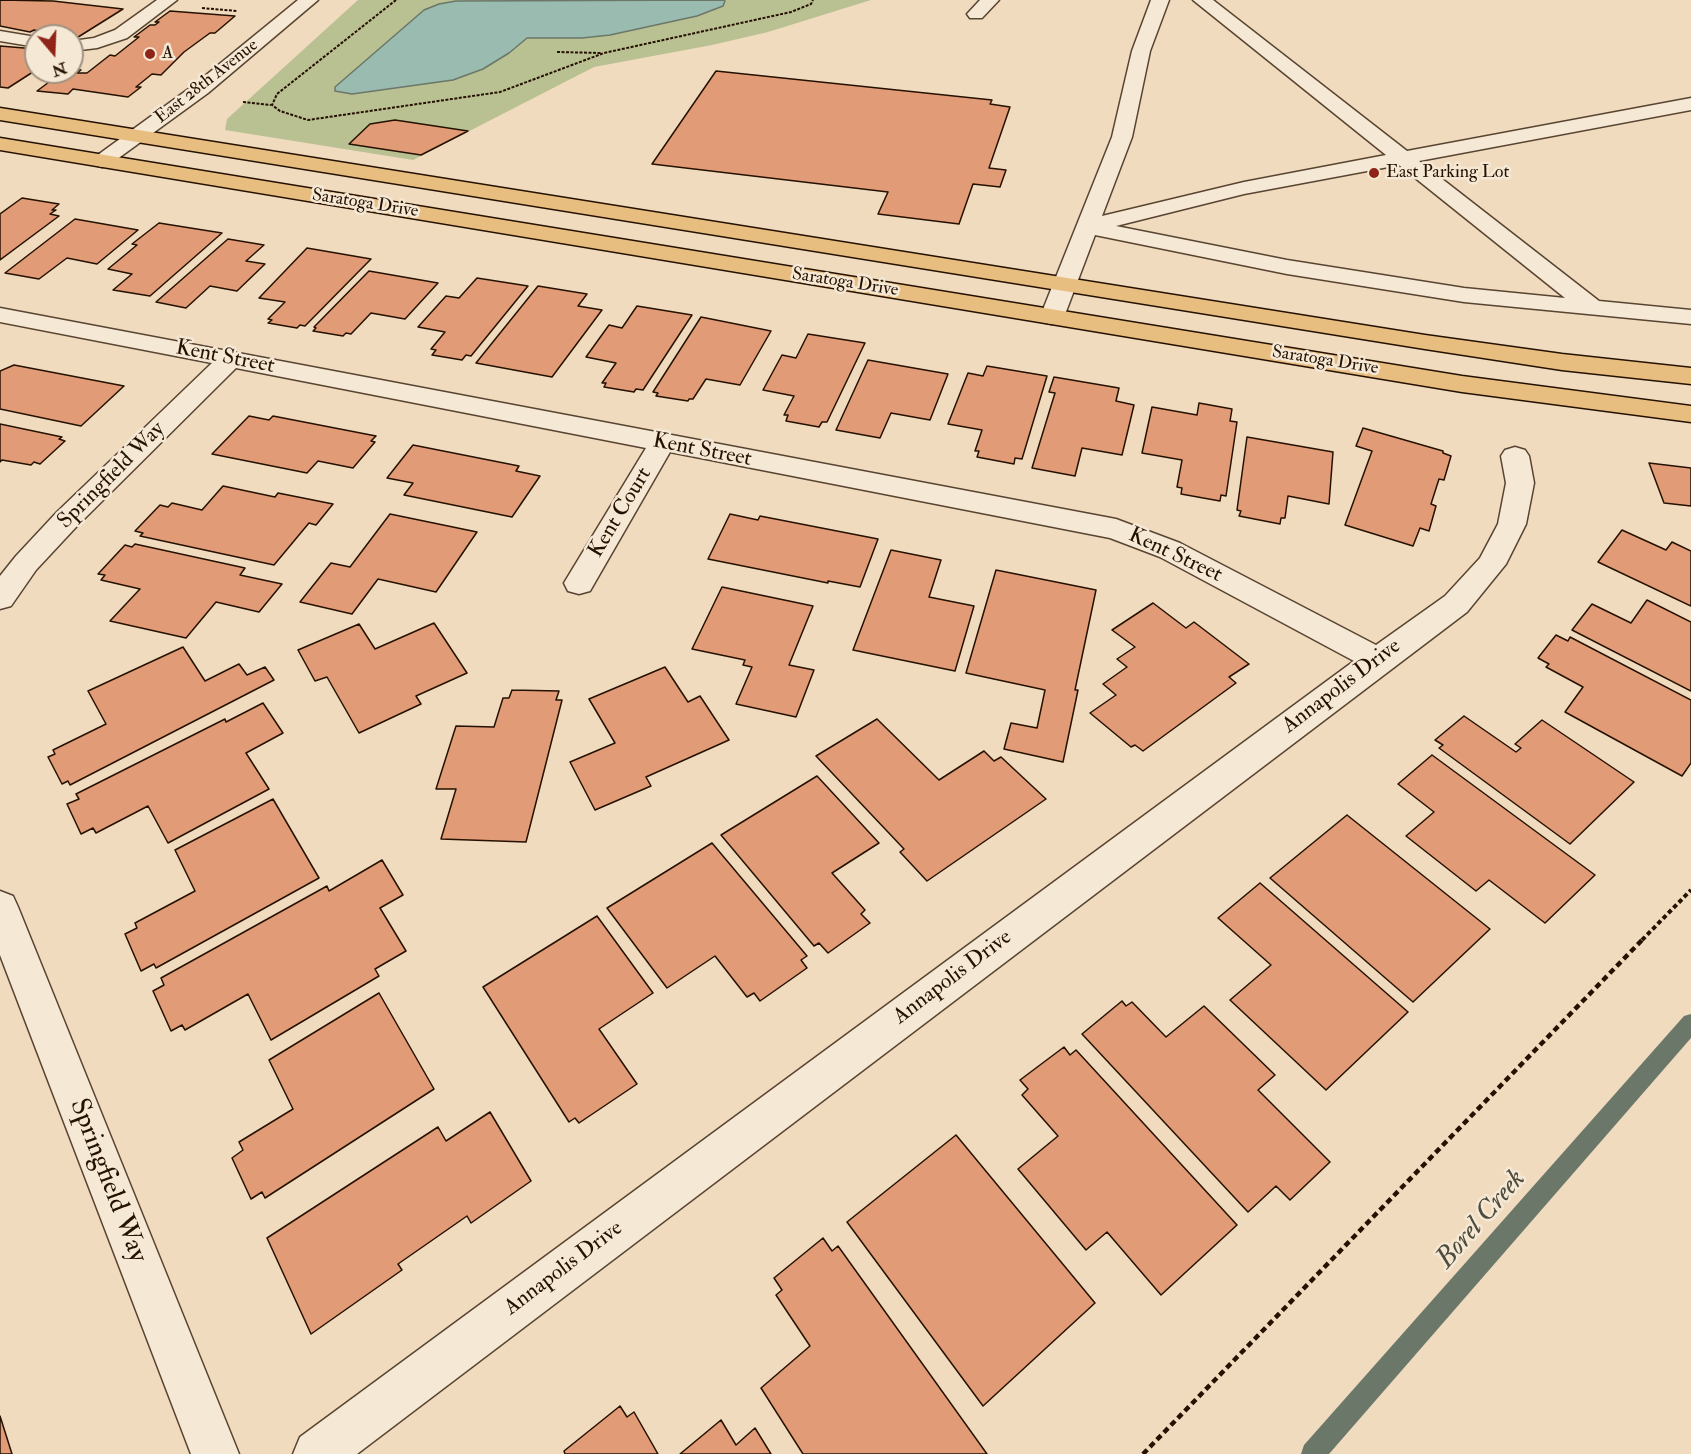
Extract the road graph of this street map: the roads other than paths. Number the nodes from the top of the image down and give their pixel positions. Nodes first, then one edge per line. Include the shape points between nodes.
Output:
1 (309, 0) edge
2 (990, 0) edge
3 (1160, 0) edge
4 (1202, 0) edge
5 (166, 2) edge
6 (976, 14) dead end
7 (0, 36) edge
8 (24, 40) edge
9 (84, 45) edge
10 (1691, 104) edge
11 (0, 114) edge
12 (136, 136) junction
13 (0, 144) edge
14 (1404, 158) junction
15 (102, 161) junction
16 (1087, 226) junction
17 (1064, 283) junction
18 (1594, 309) junction
19 (0, 315) edge
20 (1052, 317) junction
21 (1691, 317) edge
22 (231, 359) junction
23 (1691, 376) edge
24 (1691, 414) edge
25 (662, 443) junction
26 (1515, 456) dead end
27 (579, 583) dead end
28 (0, 598) edge
29 (1378, 660) junction
30 (0, 907) edge
31 (215, 1454) edge
32 (316, 1454) edge

1 - 12 street, East 28th Avenue via 210,82
2 - 6 street
3 - 16 street via 1141,51 1122,137
4 - 14 street
5 - 9 street via 121,34
7 - 8 street
10 - 14 street
11 - 12 main road, Saratoga Drive
12 - 15 street, East 28th Avenue
12 - 17 main road, Saratoga Drive
13 - 15 main road, Saratoga Drive
14 - 16 street via 1244,188
14 - 18 street
15 - 20 main road, Saratoga Drive
16 - 17 street
16 - 18 street via 1287,267 1464,295
17 - 20 street
17 - 23 main road, Saratoga Drive via 1425,342
18 - 21 street
19 - 22 street, Kent Street
20 - 24 main road, Saratoga Drive via 1462,384
22 - 25 street, Kent Street
22 - 28 street, Springfield Way via 67,519
25 - 27 street, Kent Court
25 - 29 street, Kent Street via 1116,529 1170,550
26 - 29 street, Annapolis Drive via 1520,483 1512,524 1491,564 1456,604
29 - 32 street, Annapolis Drive
30 - 31 street, Springfield Way

